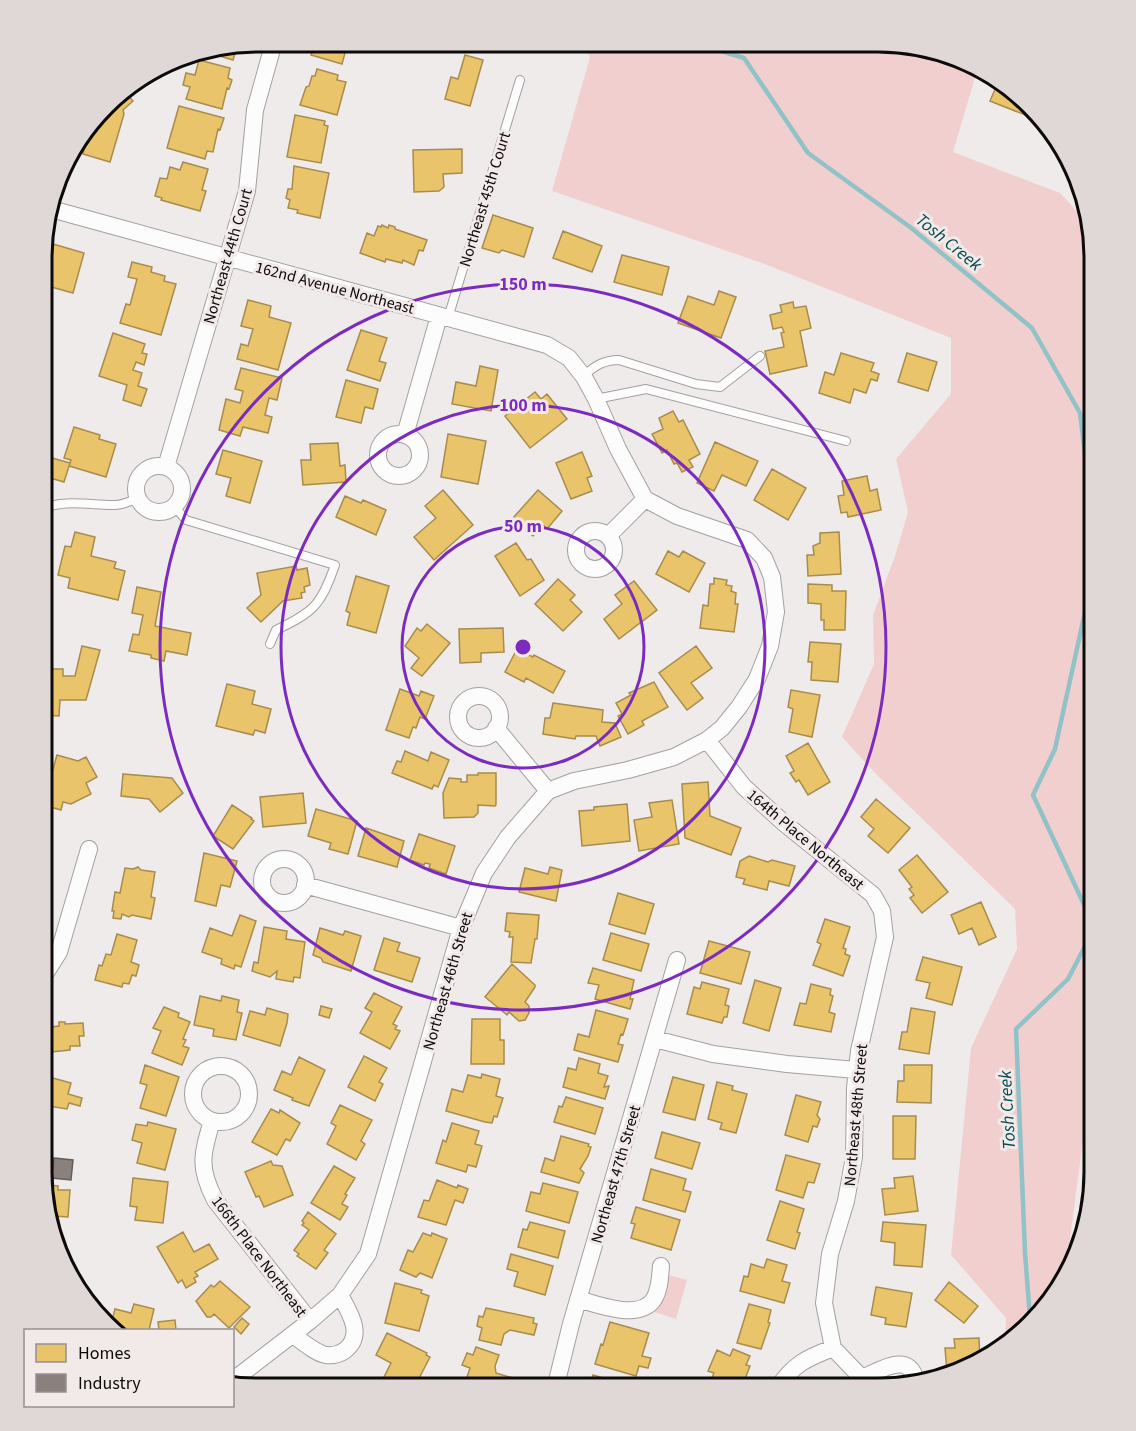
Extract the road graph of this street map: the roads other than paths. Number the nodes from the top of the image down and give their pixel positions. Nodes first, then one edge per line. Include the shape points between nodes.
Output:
1 (271, 53) edge
2 (520, 80) dead end
3 (59, 211) edge
4 (227, 258) junction
5 (444, 317) junction
6 (760, 356) dead end
7 (583, 376) junction
8 (596, 399) junction
9 (405, 435) dead end
10 (846, 441) dead end
11 (166, 467) junction
12 (138, 498) junction
13 (645, 499) junction
14 (52, 506) edge
15 (174, 506) junction
16 (608, 536) dead end
17 (270, 644) dead end
18 (496, 728) dead end
19 (707, 740) junction
20 (549, 791) junction
21 (88, 849) dead end
22 (305, 885) dead end
23 (882, 911) joint
24 (460, 928) junction
25 (677, 960) dead end
26 (52, 963) edge
27 (655, 1039) junction
28 (856, 1070) junction
29 (212, 1120) dead end
30 (661, 1266) dead end
31 (340, 1295) junction
32 (578, 1299) junction
33 (310, 1321) junction
34 (293, 1335) junction
35 (833, 1348) junction
36 (914, 1376) edge
37 (237, 1377) edge
38 (558, 1378) edge
39 (785, 1378) edge
40 (861, 1378) edge
41 (874, 1378) edge

1 - 4 street, Northeast 44th Court via 255,110 247,191
2 - 5 lane, Northeast 45th Court
3 - 4 street, 162nd Avenue Northeast
4 - 5 street, 162nd Avenue Northeast
4 - 11 street, Northeast 44th Court
5 - 7 street, 162nd Avenue Northeast via 547,345 569,358
5 - 9 street, Northeast 45th Court
6 - 7 lane via 720,387 696,384 619,360 606,360
7 - 8 street, 162nd Avenue Northeast
8 - 10 lane via 646,389
8 - 13 street
11 - 12 street via 144,472 137,484
11 - 15 street via 181,484 182,492
12 - 14 lane via 117,506 76,503
12 - 15 street via 154,511
13 - 16 street
13 - 19 street, Northeast 46th Street via 677,516 747,540 764,558 772,577 776,612 770,646 757,679 722,728
15 - 17 lane via 186,520 334,566 324,595 302,618 276,630
18 - 20 street
19 - 20 street, Northeast 46th Street via 674,757 574,781
19 - 23 street, 164th Place Northeast via 744,787 873,895
20 - 24 street, Northeast 46th Street via 508,837 484,873
21 - 26 street via 59,952
22 - 24 street
23 - 28 street, Northeast 48th Street via 885,937
24 - 31 street, Northeast 46th Street via 368,1254
25 - 27 street, Northeast 47th Street
27 - 28 street via 713,1054
27 - 32 street, Northeast 47th Street
28 - 35 street, Northeast 48th Street via 854,1157 830,1254 824,1303
29 - 33 street, 166th Place Northeast via 204,1148 204,1179 215,1200
30 - 32 street via 654,1300 642,1310 622,1310
31 - 33 street, Northeast 46th Street
31 - 34 street via 356,1329 350,1346 338,1355 324,1355
32 - 38 street, Northeast 47th Street
33 - 34 street, Northeast 46th Street
34 - 37 street, Northeast 46th Street
35 - 39 street via 804,1359
35 - 40 street
36 - 41 street via 907,1366 897,1364

